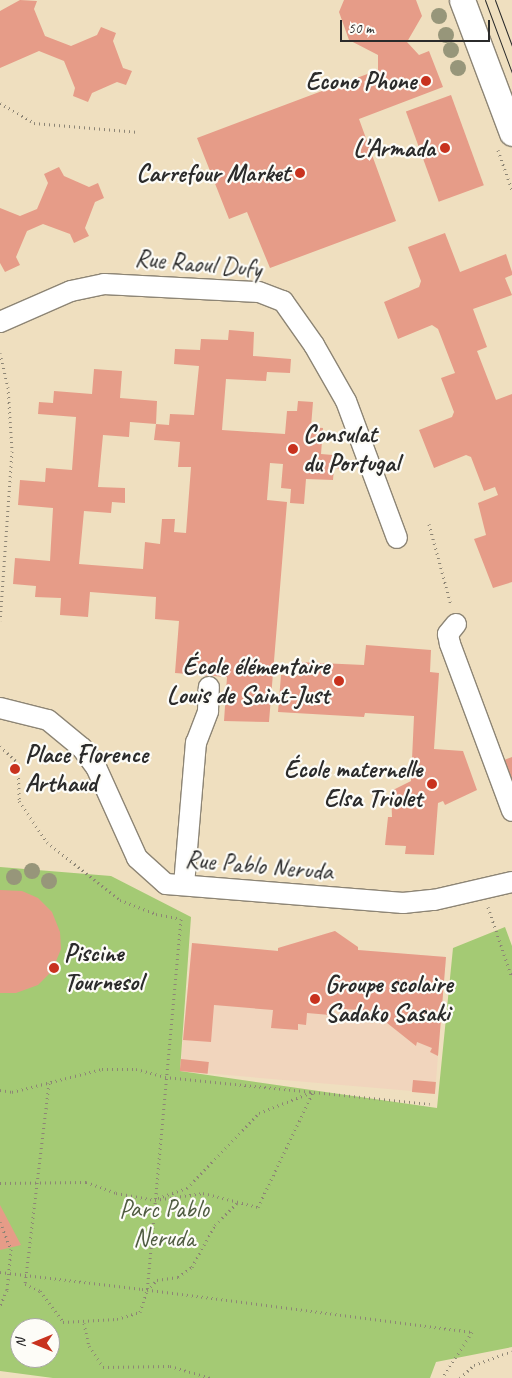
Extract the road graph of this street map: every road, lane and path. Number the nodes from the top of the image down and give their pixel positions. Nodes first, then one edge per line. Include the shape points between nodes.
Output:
1 (462, 0) edge
2 (0, 103) edge
3 (139, 132) dead end
4 (512, 133) edge
5 (0, 322) edge
6 (0, 353) edge
7 (429, 524) dead end
8 (397, 538) dead end
9 (0, 621) edge
10 (456, 624) joint
11 (210, 687) dead end
12 (0, 708) edge
13 (0, 746) edge
14 (512, 811) edge
15 (512, 882) edge
16 (184, 885) junction
17 (482, 889) junction
18 (512, 978) edge
19 (165, 1078) junction
20 (49, 1083) junction
21 (0, 1090) edge
22 (313, 1092) junction
23 (430, 1104) dead end
24 (0, 1183) edge
25 (37, 1184) junction
26 (155, 1200) junction
27 (236, 1204) junction
28 (0, 1222) edge
29 (0, 1272) edge
30 (10, 1273) junction
31 (147, 1290) junction
32 (0, 1306) edge
33 (84, 1323) junction
34 (512, 1351) edge
35 (211, 1378) edge
36 (442, 1378) edge
37 (460, 1378) edge

1 - 4 main road
2 - 3 path via 34,123
5 - 8 street, Rue Raoul Dufy via 71,291 104,284 258,292 283,301 318,351 346,401
6 - 9 path via 8,387 12,451
7 - 10 path
10 - 14 street via 448,634 450,644
11 - 16 street via 208,710 196,743
12 - 16 street, Rue Pablo Neruda via 48,720 82,748 96,767 137,858 166,884
13 - 19 path via 18,763 19,801 47,842 120,900 156,914 181,919
15 - 17 street, Rue Pablo Neruda
16 - 17 street, Rue Pablo Neruda via 403,903
17 - 18 path
19 - 20 path via 136,1069 102,1069
19 - 22 path
19 - 26 path
20 - 21 path via 12,1092
20 - 25 path
22 - 23 path
22 - 26 path via 259,1113 187,1188
22 - 27 path via 258,1206
24 - 25 path
25 - 26 path via 86,1182 116,1193
25 - 33 path via 25,1284 40,1291 63,1322
26 - 27 path via 203,1193
26 - 31 path
27 - 31 path via 215,1225 192,1268 178,1277 158,1280
28 - 30 path via 11,1249
29 - 30 path, bridge
30 - 31 path, bridge
30 - 32 path
31 - 33 path via 140,1312 117,1320
31 - 36 path via 472,1332
33 - 35 path via 89,1346 103,1367 170,1366
34 - 37 path via 474,1365

